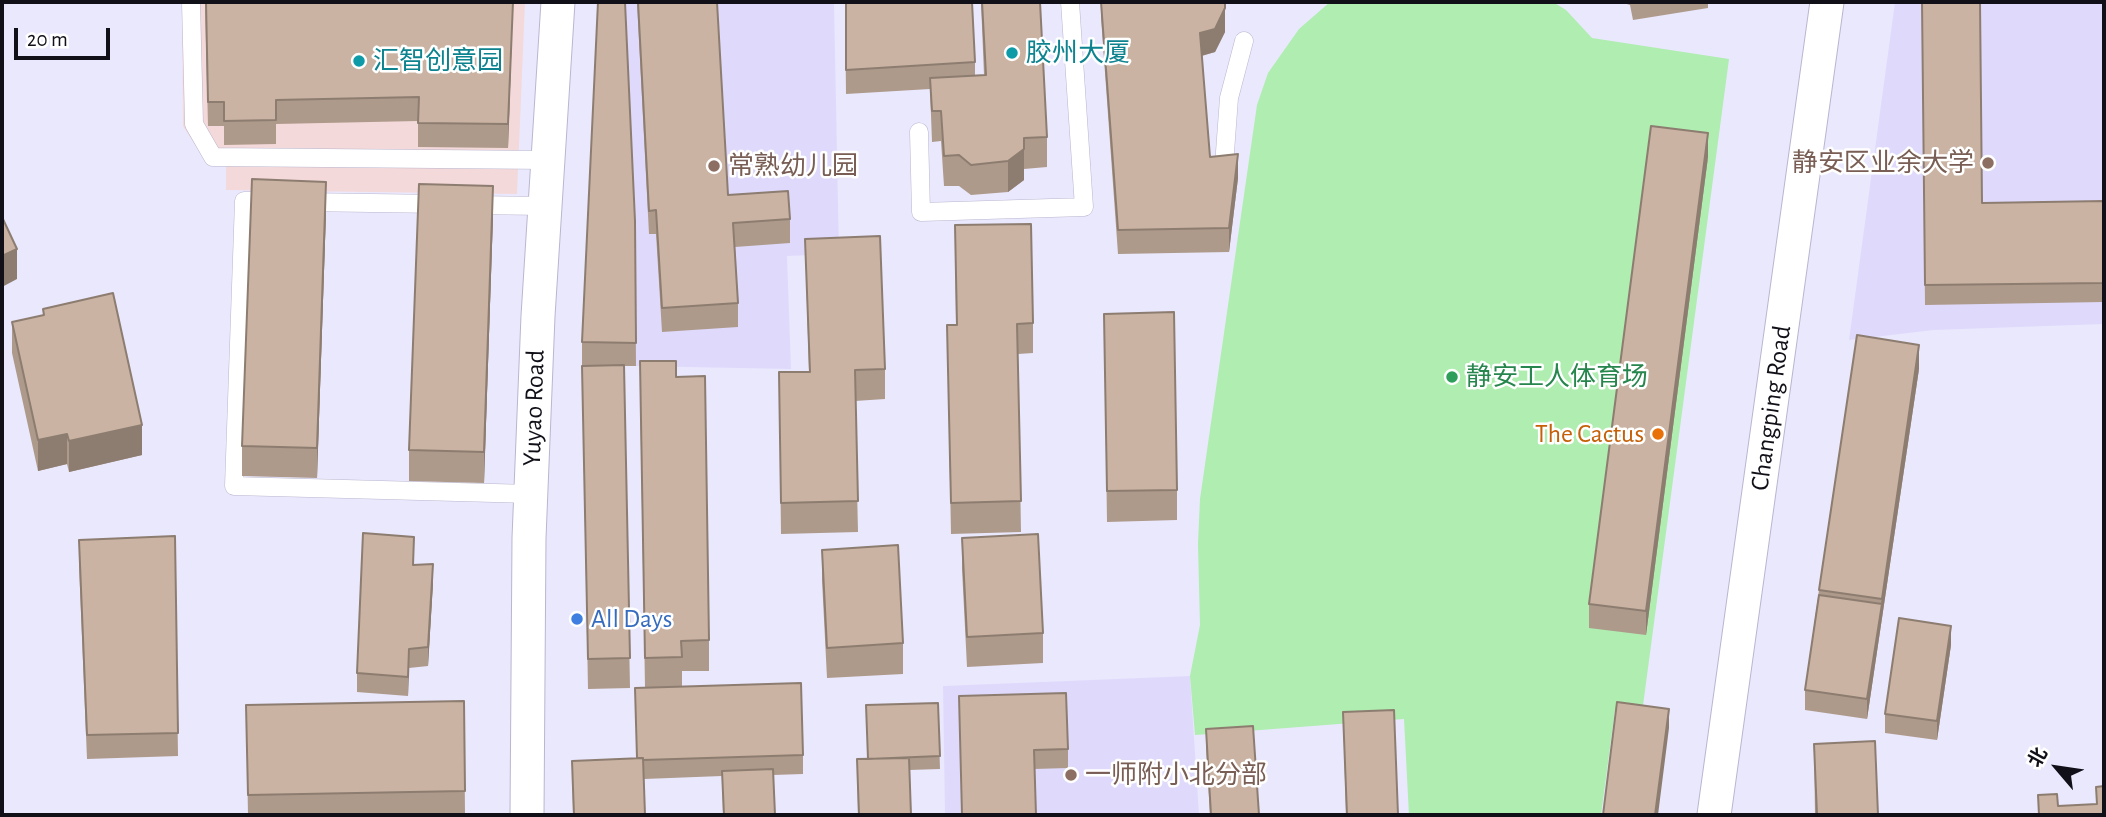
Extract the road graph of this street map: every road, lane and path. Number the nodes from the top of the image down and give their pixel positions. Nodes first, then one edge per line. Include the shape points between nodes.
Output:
1 (191, 2) edge
2 (558, 2) edge
3 (1070, 2) edge
4 (1827, 2) edge
5 (1244, 41) dead end
6 (919, 132) dead end
7 (548, 160) junction
8 (1223, 179) edge
9 (545, 206) junction
10 (531, 494) junction
11 (527, 815) edge
12 (1714, 815) edge

1 - 7 lane via 194,124 213,157
2 - 7 street, Yuyao Road
3 - 6 lane via 1084,207 921,212
4 - 12 street, Changping Road
5 - 8 lane via 1229,99
7 - 9 street, Yuyao Road
9 - 10 street, Yuyao Road
9 - 10 lane via 244,201 234,486
10 - 11 street, Yuyao Road

